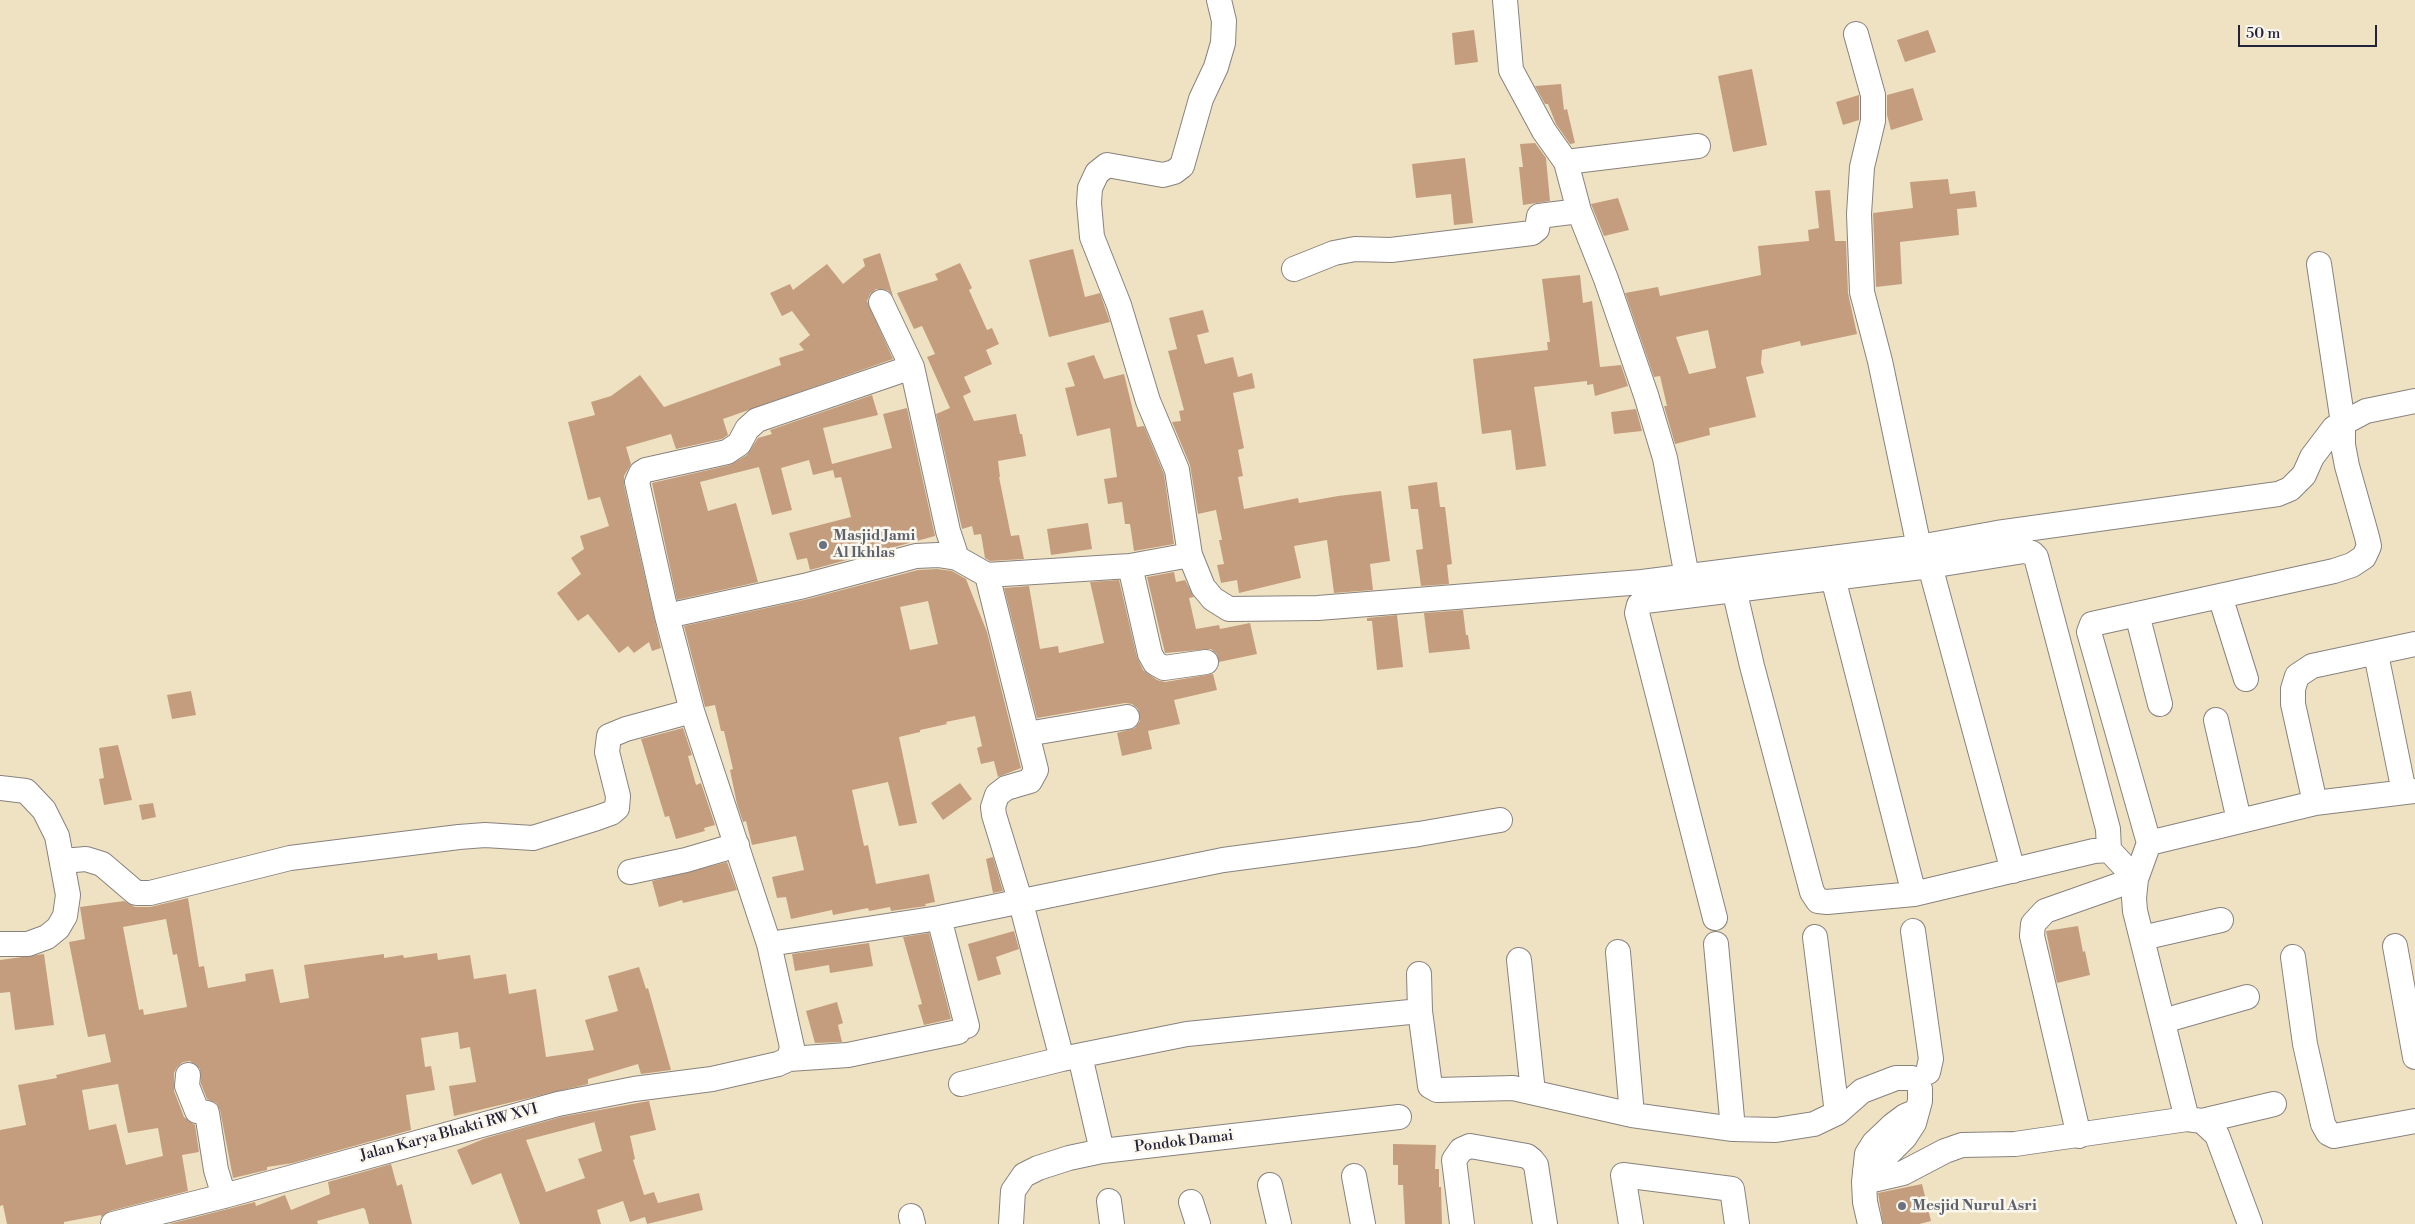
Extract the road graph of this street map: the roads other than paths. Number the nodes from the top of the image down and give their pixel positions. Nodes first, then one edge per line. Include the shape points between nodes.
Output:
1 (1219, 0) edge
2 (1505, 0) edge
3 (1856, 34) dead end
4 (1698, 146) dead end
5 (1566, 162) junction
6 (1579, 211) junction
7 (2319, 264) dead end
8 (1294, 269) dead end
9 (881, 302) dead end
10 (912, 367) junction
11 (2415, 401) edge
12 (2343, 423) junction
13 (2347, 466) junction
14 (2304, 475) junction
15 (1190, 555) junction
16 (1925, 557) junction
17 (957, 558) junction
18 (1130, 566) junction
19 (1794, 573) junction
20 (987, 575) junction
21 (1686, 577) junction
22 (1833, 578) junction
23 (1734, 590) junction
24 (2220, 596) junction
25 (2137, 614) junction
26 (667, 616) junction
27 (2415, 644) edge
28 (2376, 654) junction
29 (1206, 662) dead end
30 (2246, 679) dead end
31 (2160, 704) dead end
32 (692, 710) junction
33 (1126, 717) dead end
34 (2216, 720) dead end
35 (1027, 734) junction
36 (0, 788) edge
37 (2410, 791) edge
38 (2315, 803) junction
39 (1500, 820) dead end
40 (2239, 820) junction
41 (2149, 843) junction
42 (737, 845) junction
43 (2109, 850) junction
44 (63, 861) junction
45 (2013, 871) junction
46 (630, 872) dead end
47 (2136, 880) junction
48 (1914, 894) junction
49 (1021, 902) junction
50 (939, 918) junction
51 (1715, 918) dead end
52 (2221, 920) dead end
53 (1913, 931) dead end
54 (1815, 937) dead end
55 (2142, 938) junction
56 (0, 944) edge
57 (769, 944) junction
58 (1716, 944) dead end
59 (2395, 946) dead end
60 (1618, 952) dead end
61 (2293, 957) dead end
62 (1519, 960) dead end
63 (1419, 974) dead end
64 (2247, 997) dead end
65 (1420, 1011) junction
66 (2163, 1021) junction
67 (2415, 1057) edge
68 (1071, 1058) junction
69 (789, 1060) junction
70 (188, 1075) dead end
71 (961, 1084) dead end
72 (1919, 1088) junction
73 (1533, 1092) junction
74 (2274, 1104) dead end
75 (1837, 1113) junction
76 (1632, 1115) junction
77 (1399, 1117) dead end
78 (2194, 1120) junction
79 (2415, 1121) edge
80 (1733, 1129) junction
81 (2079, 1136) junction
82 (1102, 1151) junction
83 (1354, 1176) dead end
84 (1865, 1176) junction
85 (1270, 1185) dead end
86 (224, 1196) junction
87 (1110, 1200) dead end
88 (113, 1224) edge
89 (1011, 1224) edge
90 (1112, 1224) edge
91 (1279, 1224) edge
92 (1363, 1224) edge
93 (1462, 1224) edge
94 (1545, 1224) edge
95 (1631, 1224) edge
96 (1737, 1224) edge
97 (1870, 1224) edge
98 (2250, 1224) edge

1 - 15 street via 1224,21 1223,43 1201,99 1182,166 1163,174 1107,165 1097,173 1090,188 1089,203 1092,237 1119,305 1148,401 1177,470
2 - 5 street via 1512,70 1544,131
3 - 16 street via 1873,95 1873,121 1862,167 1859,214 1862,292
4 - 5 street
5 - 6 street
6 - 8 street via 1540,216 1537,229 1532,233 1391,250 1355,249
6 - 21 street via 1609,288 1665,458
7 - 12 street
9 - 10 street
10 - 17 street via 948,531
10 - 26 street via 757,420 747,429 739,444 727,452 641,473 637,482
11 - 12 street via 2366,411
12 - 13 street
12 - 14 street via 2323,440
13 - 14 street
13 - 24 street via 2368,536 2369,546 2364,557 2334,571
14 - 16 street via 2290,489 2278,494 1997,533
15 - 18 street
15 - 21 street via 1203,587 1213,599 1229,609 1318,608
16 - 19 street
16 - 22 street
16 - 43 street via 2024,551 2036,557 2108,829
16 - 45 street
17 - 20 street
17 - 26 street via 916,556 804,586
18 - 20 street
18 - 29 street via 1150,654 1155,662 1164,668
19 - 21 street
19 - 22 street
19 - 23 street
20 - 35 street
22 - 48 street
23 - 48 street via 1812,892 1818,901 1827,902
23 - 51 street via 1644,601 1639,605 1638,613
24 - 25 street
24 - 30 street
25 - 31 street
25 - 41 street via 2092,624 2088,632
26 - 32 street
27 - 28 street
28 - 37 street
28 - 38 street via 2351,656 2312,666 2297,676 2293,704
32 - 42 street
32 - 44 street via 609,736 607,752 618,796 617,808 611,813 533,838 459,837 290,858 150,893 136,892 102,864 86,859
33 - 35 street
34 - 40 street
35 - 49 street via 1035,775 1030,781 1001,791 994,799 993,807
36 - 44 street via 26,791 44,810 57,836
37 - 38 street
38 - 40 street
39 - 49 street via 1223,860
40 - 41 street
41 - 47 street
42 - 46 street
42 - 57 street
43 - 45 street via 2094,850
43 - 47 street
44 - 56 street via 68,895 65,916 58,928 28,944
45 - 48 street
47 - 55 street via 2135,912
47 - 81 street via 2045,911 2033,924 2032,936
49 - 50 street
49 - 68 street
50 - 57 street
50 - 69 street, Jalan Karya Bhakti RW XVI via 962,1029 848,1055
52 - 55 street
53 - 72 street via 1931,1059
54 - 75 street
55 - 66 street
57 - 69 street via 792,1047
58 - 80 street
59 - 67 street
60 - 76 street
61 - 79 street via 2305,1044 2323,1124 2328,1133 2334,1136
62 - 73 street
63 - 65 street
64 - 66 street
65 - 68 street via 1187,1034
65 - 73 street via 1430,1086 1437,1090 1514,1088
66 - 78 street
68 - 71 street
68 - 82 street
69 - 86 street, Jalan Karya Bhakti RW XVI via 712,1079 634,1089 558,1104
70 - 86 street via 187,1086 197,1111 207,1113 216,1170
72 - 75 street via 1896,1078 1862,1091
72 - 84 street via 1905,1116 1874,1143 1868,1154
73 - 76 street
74 - 78 street
75 - 80 street via 1814,1124 1776,1130
76 - 80 street
77 - 82 street, Pondok Damai
78 - 81 street
78 - 98 street via 2217,1135
81 - 84 street via 2015,1144 1962,1146 1945,1151 1903,1173
82 - 89 street, Pondok Damai via 1069,1158 1024,1175 1013,1191
83 - 92 street
84 - 97 street via 1865,1202
85 - 91 street
86 - 88 street, Jalan Karya Bhakti RW XVI
87 - 90 street
93 - 94 street via 1454,1160 1461,1150 1470,1146 1527,1156 1532,1160 1536,1165
95 - 96 street via 1623,1174 1732,1189

